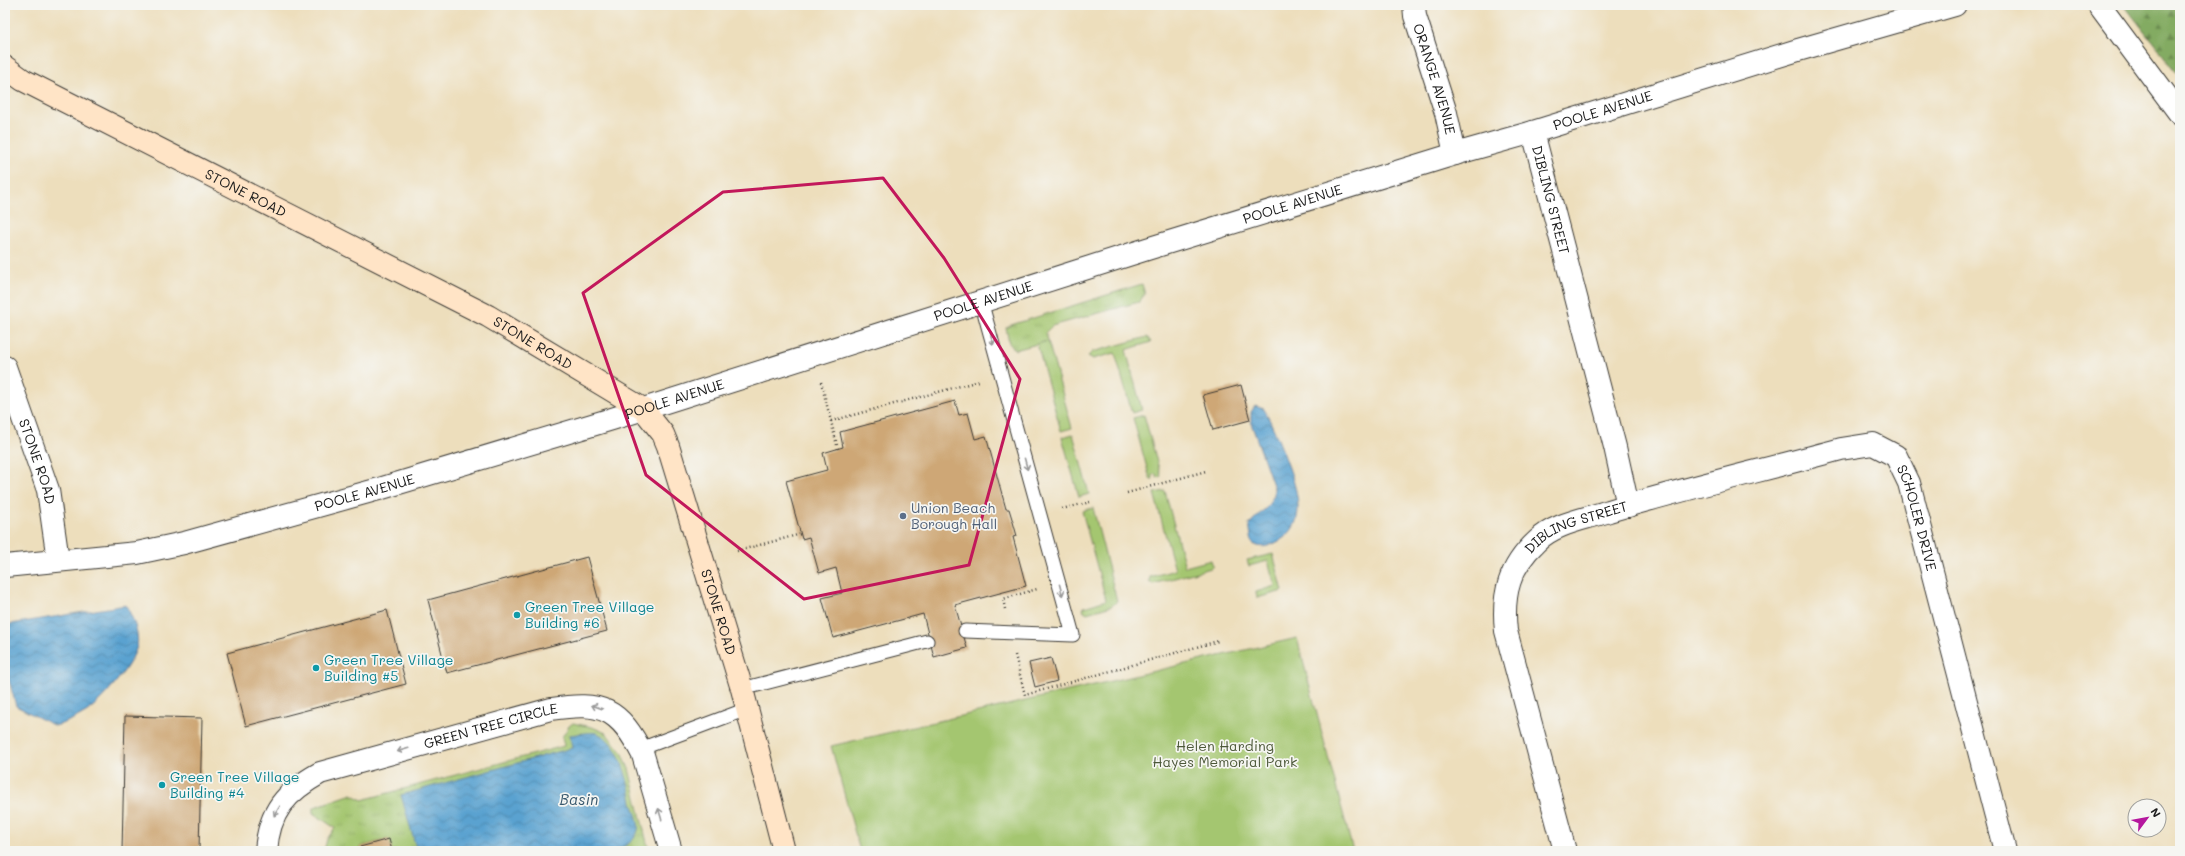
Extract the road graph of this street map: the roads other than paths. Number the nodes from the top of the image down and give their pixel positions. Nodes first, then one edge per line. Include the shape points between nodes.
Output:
1 (1414, 5) edge
2 (1955, 5) edge
3 (2099, 5) edge
4 (5, 67) edge
5 (2180, 114) edge
6 (1533, 132) junction
7 (1455, 154) junction
8 (981, 301) junction
9 (5, 367) edge
10 (643, 409) junction
11 (1628, 506) junction
12 (58, 560) junction
13 (5, 566) edge
14 (965, 631) dead end
15 (927, 641) dead end
16 (744, 699) junction
17 (640, 749) junction
18 (266, 851) edge
19 (671, 851) edge
20 (784, 851) edge
21 (1565, 851) edge
22 (2005, 851) edge

1 - 7 street, ORANGE AVENUE via 1415,16 1446,113
2 - 6 street, POOLE AVENUE via 1798,50
3 - 5 street
4 - 10 main road, STONE ROAD via 23,80 488,316
6 - 7 street, POOLE AVENUE
6 - 11 street, DIBLING STREET
7 - 8 street, POOLE AVENUE
8 - 10 street, POOLE AVENUE
8 -> 14 lane via 1073,635
9 - 12 street, STONE ROAD via 48,490
10 - 12 street, POOLE AVENUE via 379,489 184,543 137,553
10 - 16 main road, STONE ROAD via 663,434 668,446
11 - 21 street, DIBLING STREET via 1556,527 1538,540 1519,561 1507,586 1504,609 1506,631
11 - 22 street, SCHOLER DRIVE via 1841,449 1873,444 1896,456 1908,483
12 - 13 street, POOLE AVENUE
15 - 16 lane
16 - 17 lane
16 - 20 main road, STONE ROAD
17 -> 18 street, GREEN TREE CIRCLE via 619,719 605,711 590,705 551,709 320,773 302,784 278,808 268,832
19 -> 17 street, GREEN TREE CIRCLE

